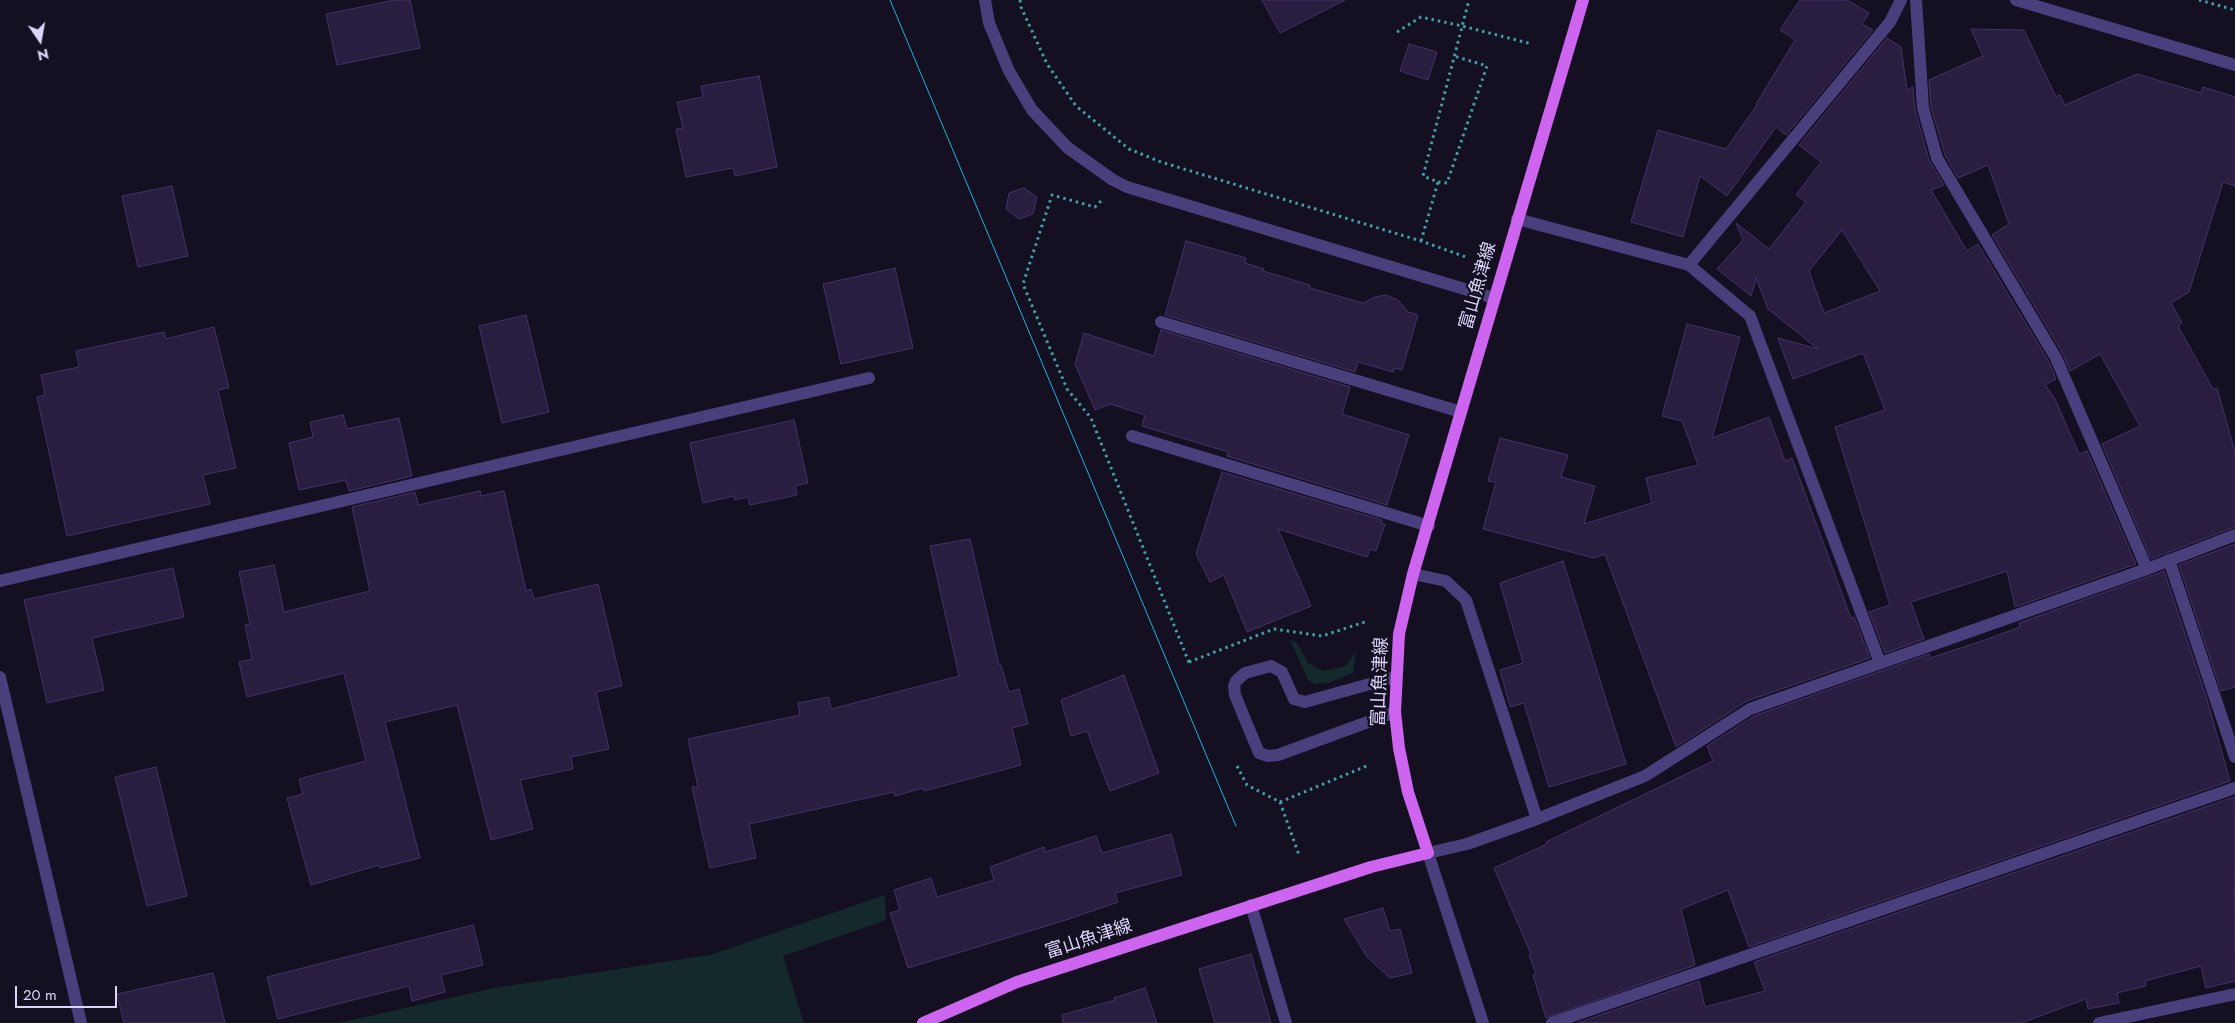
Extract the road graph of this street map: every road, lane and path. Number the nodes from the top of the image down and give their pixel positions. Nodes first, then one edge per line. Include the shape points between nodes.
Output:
1 (985, 0) edge
2 (1020, 0) edge
3 (1469, 0) edge
4 (1583, 0) edge
5 (1901, 0) edge
6 (1916, 0) edge
7 (2016, 0) edge
8 (2199, 0) edge
9 (2235, 10) edge
10 (1462, 26) junction
11 (1397, 32) dead end
12 (1532, 44) dead end
13 (1454, 56) junction
14 (2235, 65) edge
15 (1438, 182) junction
16 (1102, 201) dead end
17 (1517, 219) junction
18 (1421, 241) junction
19 (1466, 257) dead end
20 (1689, 265) junction
21 (1494, 298) junction
22 (1161, 322) dead end
23 (869, 378) dead end
24 (1461, 412) junction
25 (1132, 436) dead end
26 (1428, 526) junction
27 (2235, 535) edge
28 (2169, 560) junction
29 (2147, 569) junction
30 (1413, 574) junction
31 (0, 581) edge
32 (1364, 622) dead end
33 (1880, 663) junction
34 (0, 677) edge
35 (1395, 677) junction
36 (1395, 712) junction
37 (2235, 757) edge
38 (1235, 763) dead end
39 (1369, 765) dead end
40 (2235, 788) edge
41 (1280, 802) junction
42 (1537, 820) junction
43 (1428, 853) junction
44 (1299, 855) dead end
45 (1251, 905) junction
46 (2235, 994) edge
47 (81, 1023) edge
48 (923, 1023) edge
49 (1286, 1023) edge
50 (1483, 1023) edge
51 (1552, 1023) edge
52 (2099, 1023) edge

1 - 21 street via 989,24 1009,71 1032,110 1068,148 1113,180 1127,187
2 - 18 path via 1047,64 1076,106 1128,149 1169,165
3 - 10 path
4 - 17 main road, 富山魚津線
5 - 20 street via 1890,22
6 - 29 street via 1923,108 1937,158 2056,358
7 - 14 street
8 - 9 path
10 - 11 path via 1421,18
10 - 12 path
10 - 13 path
13 - 15 path via 1423,176
13 - 15 path via 1487,66 1447,183
15 - 18 path
16 - 32 path via 1095,207 1052,195 1023,284 1067,389 1091,418 1189,663 1274,629 1322,636
17 - 20 street
17 - 21 main road, 富山魚津線
18 - 19 path
20 - 33 street via 1750,316
21 - 24 main road, 富山魚津線
22 - 24 street
23 - 31 street
24 - 26 main road, 富山魚津線
25 - 26 street
26 - 30 main road, 富山魚津線
27 - 28 street
28 - 29 street
28 - 37 street
29 - 33 street
30 - 35 main road, 富山魚津線 via 1399,634
30 - 42 street via 1446,581 1466,600
33 - 42 street via 1750,709 1645,776
34 - 47 street
35 - 36 main road, 富山魚津線
35 - 36 street via 1304,702 1294,699 1282,672 1271,666 1245,673 1234,686 1259,753 1268,756
36 - 43 main road, 富山魚津線 via 1408,792
38 - 41 path via 1247,785
39 - 41 path
40 - 51 street
41 - 44 path
42 - 43 street via 1467,844
43 - 45 main road, 富山魚津線 via 1371,867
43 - 50 street
45 - 48 main road, 富山魚津線 via 1017,982
45 - 49 street
46 - 52 street

